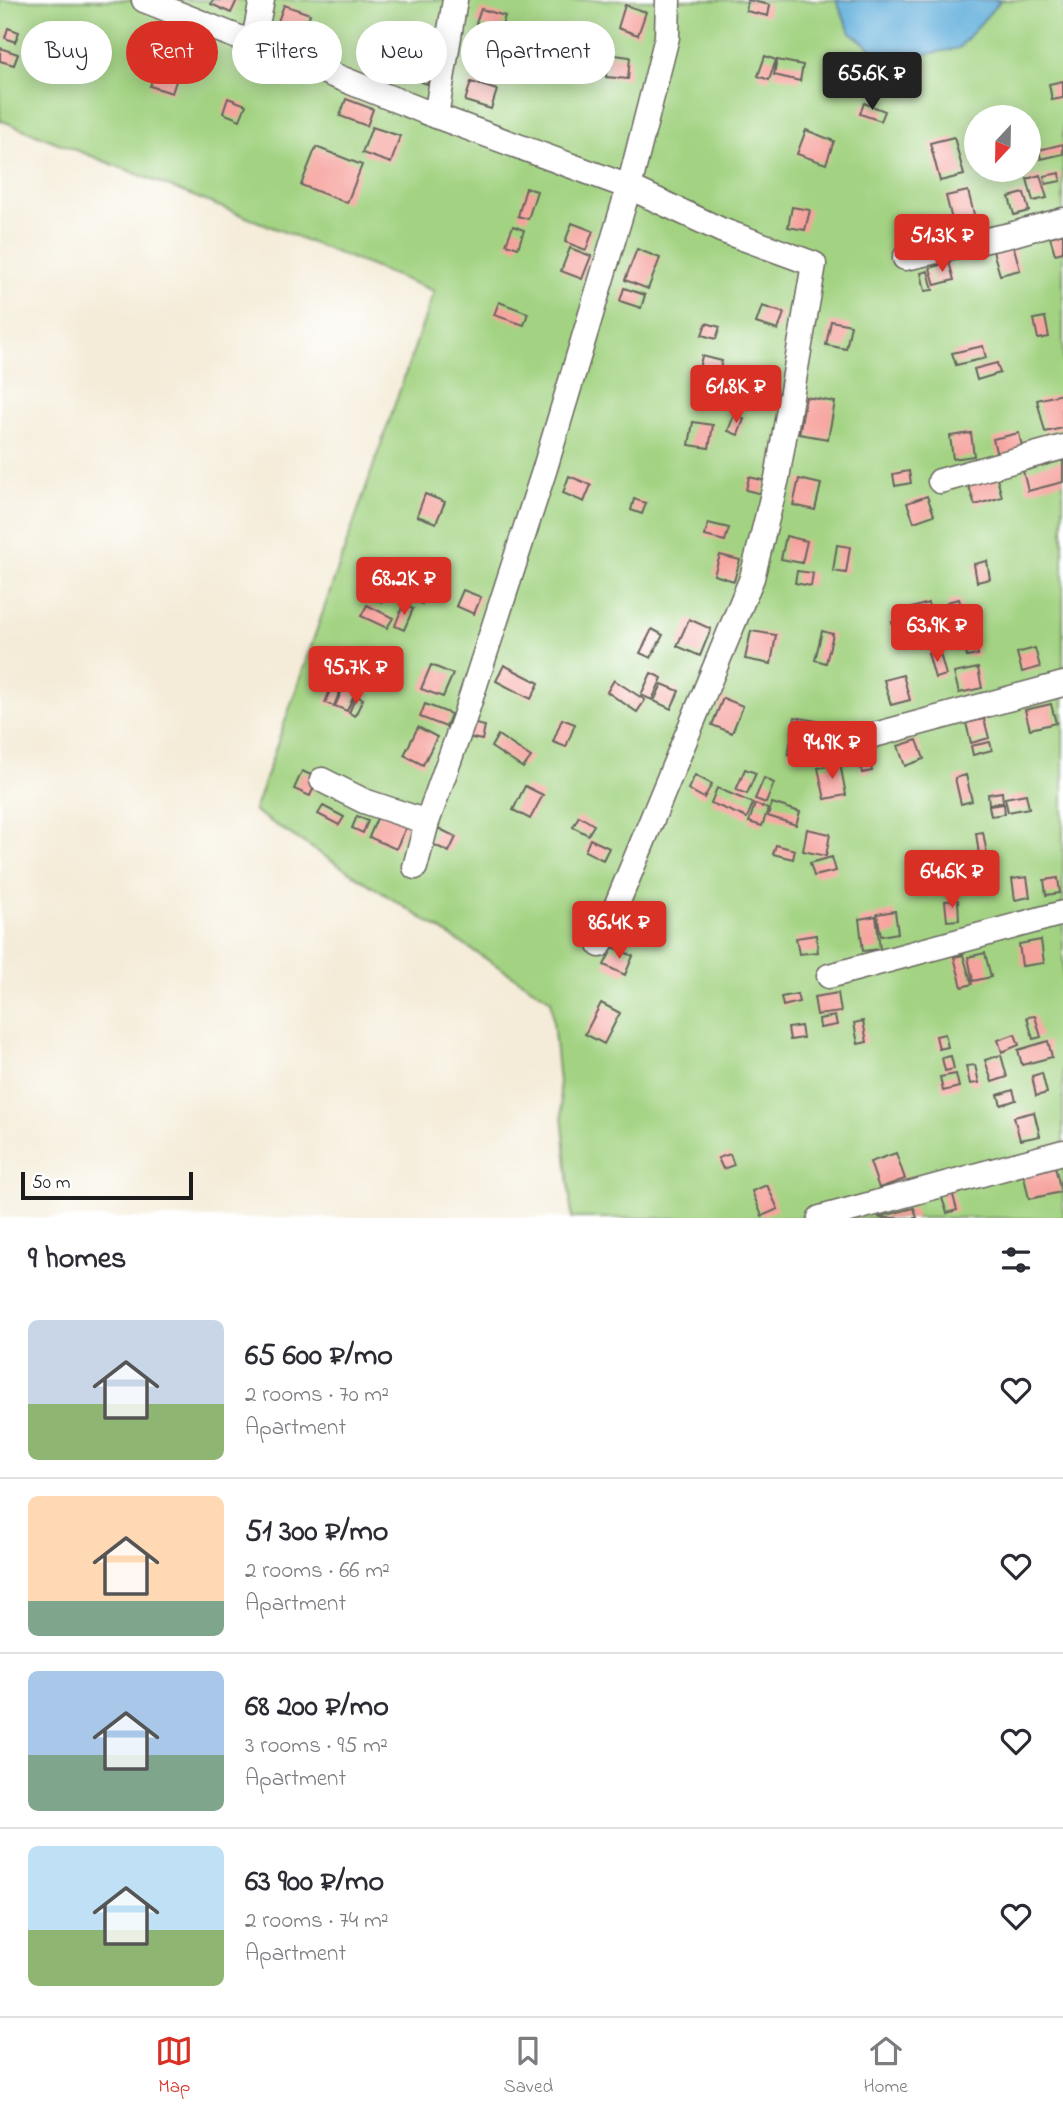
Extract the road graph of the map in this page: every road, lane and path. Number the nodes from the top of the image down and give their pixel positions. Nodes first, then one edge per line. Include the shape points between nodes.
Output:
1 (144, 0) edge
2 (262, 0) edge
3 (455, 0) edge
4 (668, 0) edge
5 (258, 21) edge
6 (232, 36) edge
7 (342, 79) edge
8 (436, 116) junction
9 (629, 187) junction
10 (1063, 220) edge
11 (905, 258) dead end
12 (1063, 447) edge
13 (940, 481) dead end
14 (1063, 684) edge
15 (841, 744) dead end
16 (322, 780) dead end
17 (428, 822) junction
18 (415, 867) dead end
19 (1063, 913) edge
20 (600, 945) dead end
21 (829, 976) dead end
22 (1063, 1152) edge
23 (820, 1218) edge

1 - 6 street
2 - 5 street
3 - 8 street
4 - 9 street via 667,37
7 - 8 street
8 - 9 street
9 - 17 street via 541,482
9 - 20 street via 721,230 814,264 778,478 752,578
10 - 11 street
12 - 13 street
14 - 15 street
16 - 17 street via 364,802
17 - 18 street
19 - 21 street
22 - 23 street

